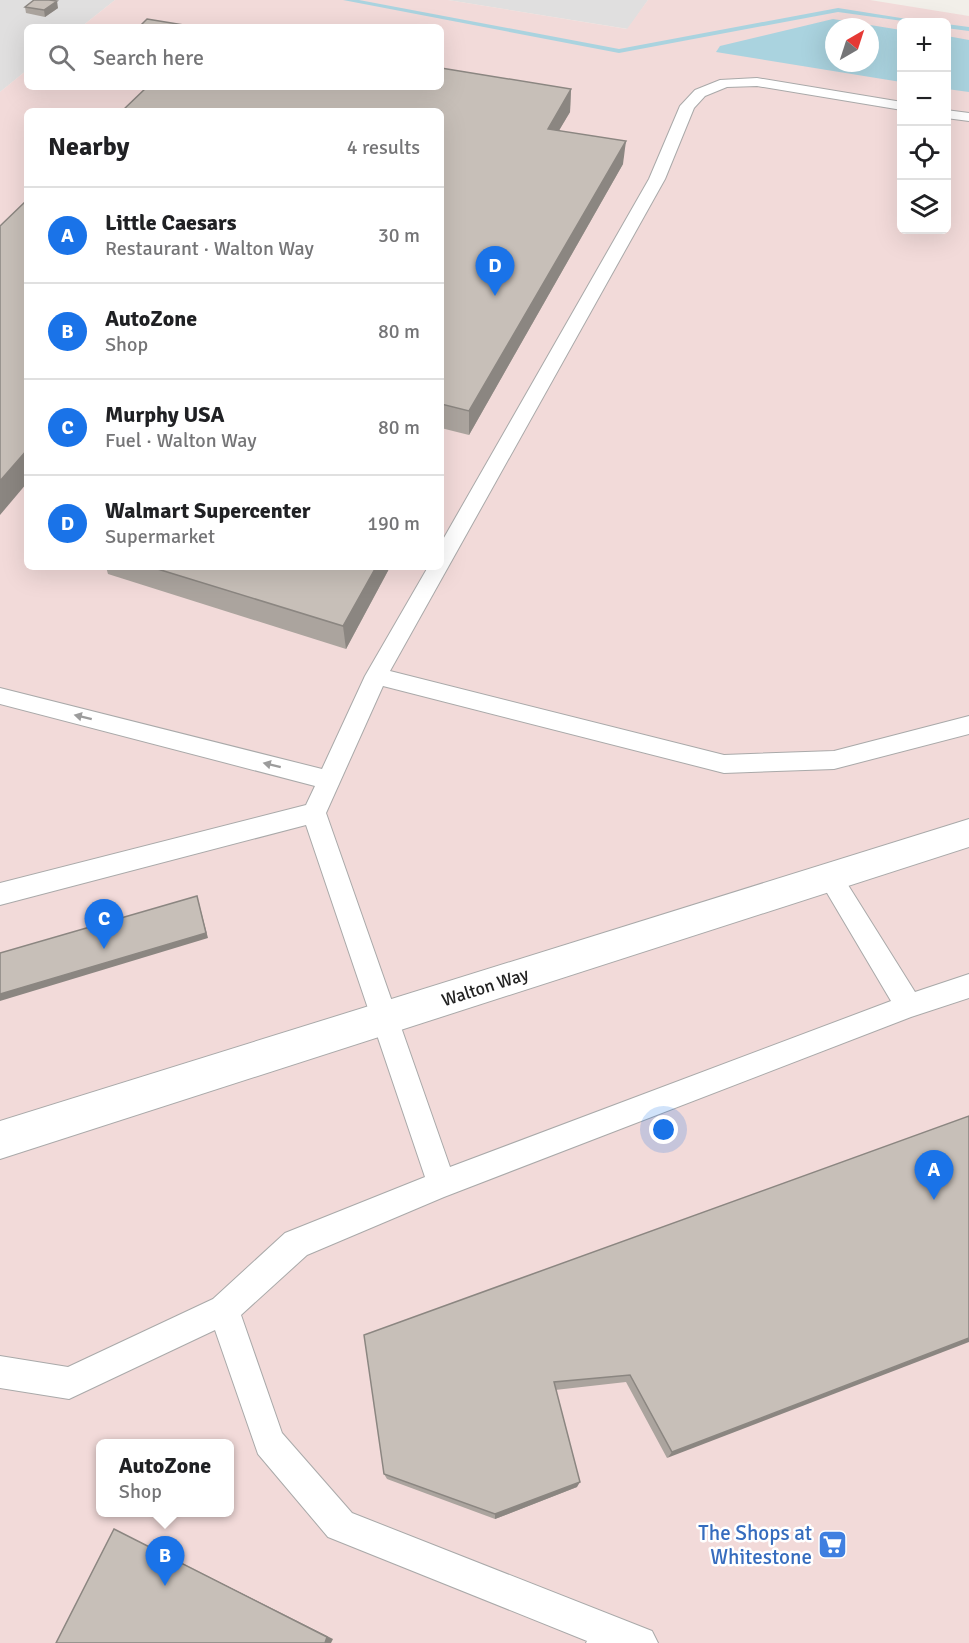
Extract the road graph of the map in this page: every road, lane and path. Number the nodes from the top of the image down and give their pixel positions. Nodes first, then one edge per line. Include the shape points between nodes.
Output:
1 (897, 105) edge
2 (951, 115) edge
3 (969, 117) edge
4 (444, 556) edge
5 (436, 570) edge
6 (376, 676) junction
7 (0, 696) edge
8 (969, 726) edge
9 (329, 780) junction
10 (314, 813) junction
11 (969, 833) edge
12 (829, 876) junction
13 (0, 894) edge
14 (969, 986) edge
15 (909, 1006) junction
16 (385, 1020) junction
17 (0, 1140) edge
18 (442, 1184) junction
19 (224, 1310) junction
20 (0, 1372) edge
21 (606, 1637) edge
22 (640, 1643) edge

1 - 4 lane via 757,82 725,83 699,93 687,105 657,179
2 - 3 lane
5 - 6 lane
6 - 8 lane via 724,764 834,760
6 - 9 lane
9 -> 7 lane
9 - 10 lane
10 - 13 lane
10 - 16 lane
11 - 12 street, Walton Way
12 - 15 lane
12 - 16 street, Walton Way
14 - 15 lane
15 - 18 lane
16 - 17 street, Walton Way
16 - 18 lane
18 - 19 lane via 296,1244
19 - 20 lane via 69,1383
19 - 21 lane via 269,1443 340,1526
21 - 22 lane

